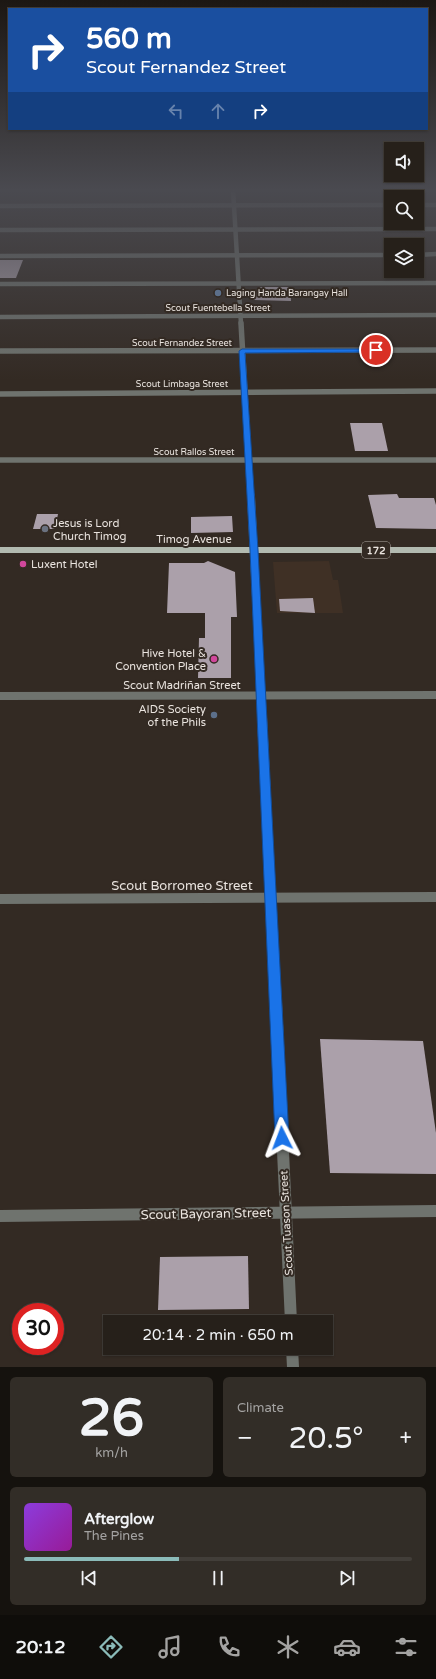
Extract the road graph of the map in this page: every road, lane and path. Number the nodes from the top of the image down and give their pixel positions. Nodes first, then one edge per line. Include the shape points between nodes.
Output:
1 (424, 254) edge
2 (436, 254) edge
3 (237, 255) junction
4 (384, 255) edge
5 (0, 256) edge
6 (238, 283) junction
7 (436, 283) edge
8 (0, 284) edge
9 (436, 315) edge
10 (239, 316) junction
11 (0, 317) edge
12 (436, 350) edge
13 (242, 351) junction
14 (0, 352) edge
15 (436, 391) edge
16 (245, 392) junction
17 (0, 394) edge
18 (0, 460) edge
19 (436, 460) edge
20 (249, 461) junction
21 (0, 550) edge
22 (254, 550) junction
23 (436, 550) edge
24 (261, 695) junction
25 (436, 695) edge
26 (0, 696) edge
27 (270, 897) junction
28 (436, 897) edge
29 (0, 899) edge
30 (436, 1211) edge
31 (286, 1212) junction
32 (0, 1216) edge
33 (291, 1315) edge
34 (292, 1355) edge
35 (293, 1367) edge

1 - 2 street
3 - 4 street
3 - 5 street
3 - 6 street, Scout Tuason Street
6 - 7 street
6 - 8 street
6 - 10 street, Scout Tuason Street
9 - 10 street, Scout Fuentebella Street
10 - 11 street, Scout Fuentebella Street
10 - 13 street, Scout Tuason Street
12 - 13 street, Scout Fernandez Street
13 - 14 street, Scout Fernandez Street
13 - 16 street, Scout Tuason Street
15 - 16 street, Scout Limbaga Street
16 - 17 street, Scout Limbaga Street
16 - 20 street, Scout Tuason Street
18 - 20 street, Scout Rallos Street
19 - 20 street, Scout Rallos Street
20 - 22 street, Scout Tuason Street
21 - 22 main road, Timog Avenue / 172
22 - 23 main road, Timog Avenue / 172
22 - 24 street, Scout Tuason Street
24 - 25 street, Scout Madriñan Street
24 - 26 street, Scout Madriñan Street
24 - 27 street, Scout Tuason Street
27 - 28 street, Scout Borromeo Street
27 - 29 street, Scout Borromeo Street
27 - 31 street, Scout Tuason Street
30 - 31 street, Scout Bayoran Street
31 - 32 street, Scout Bayoran Street
31 - 33 street, Scout Tuason Street
34 - 35 street

